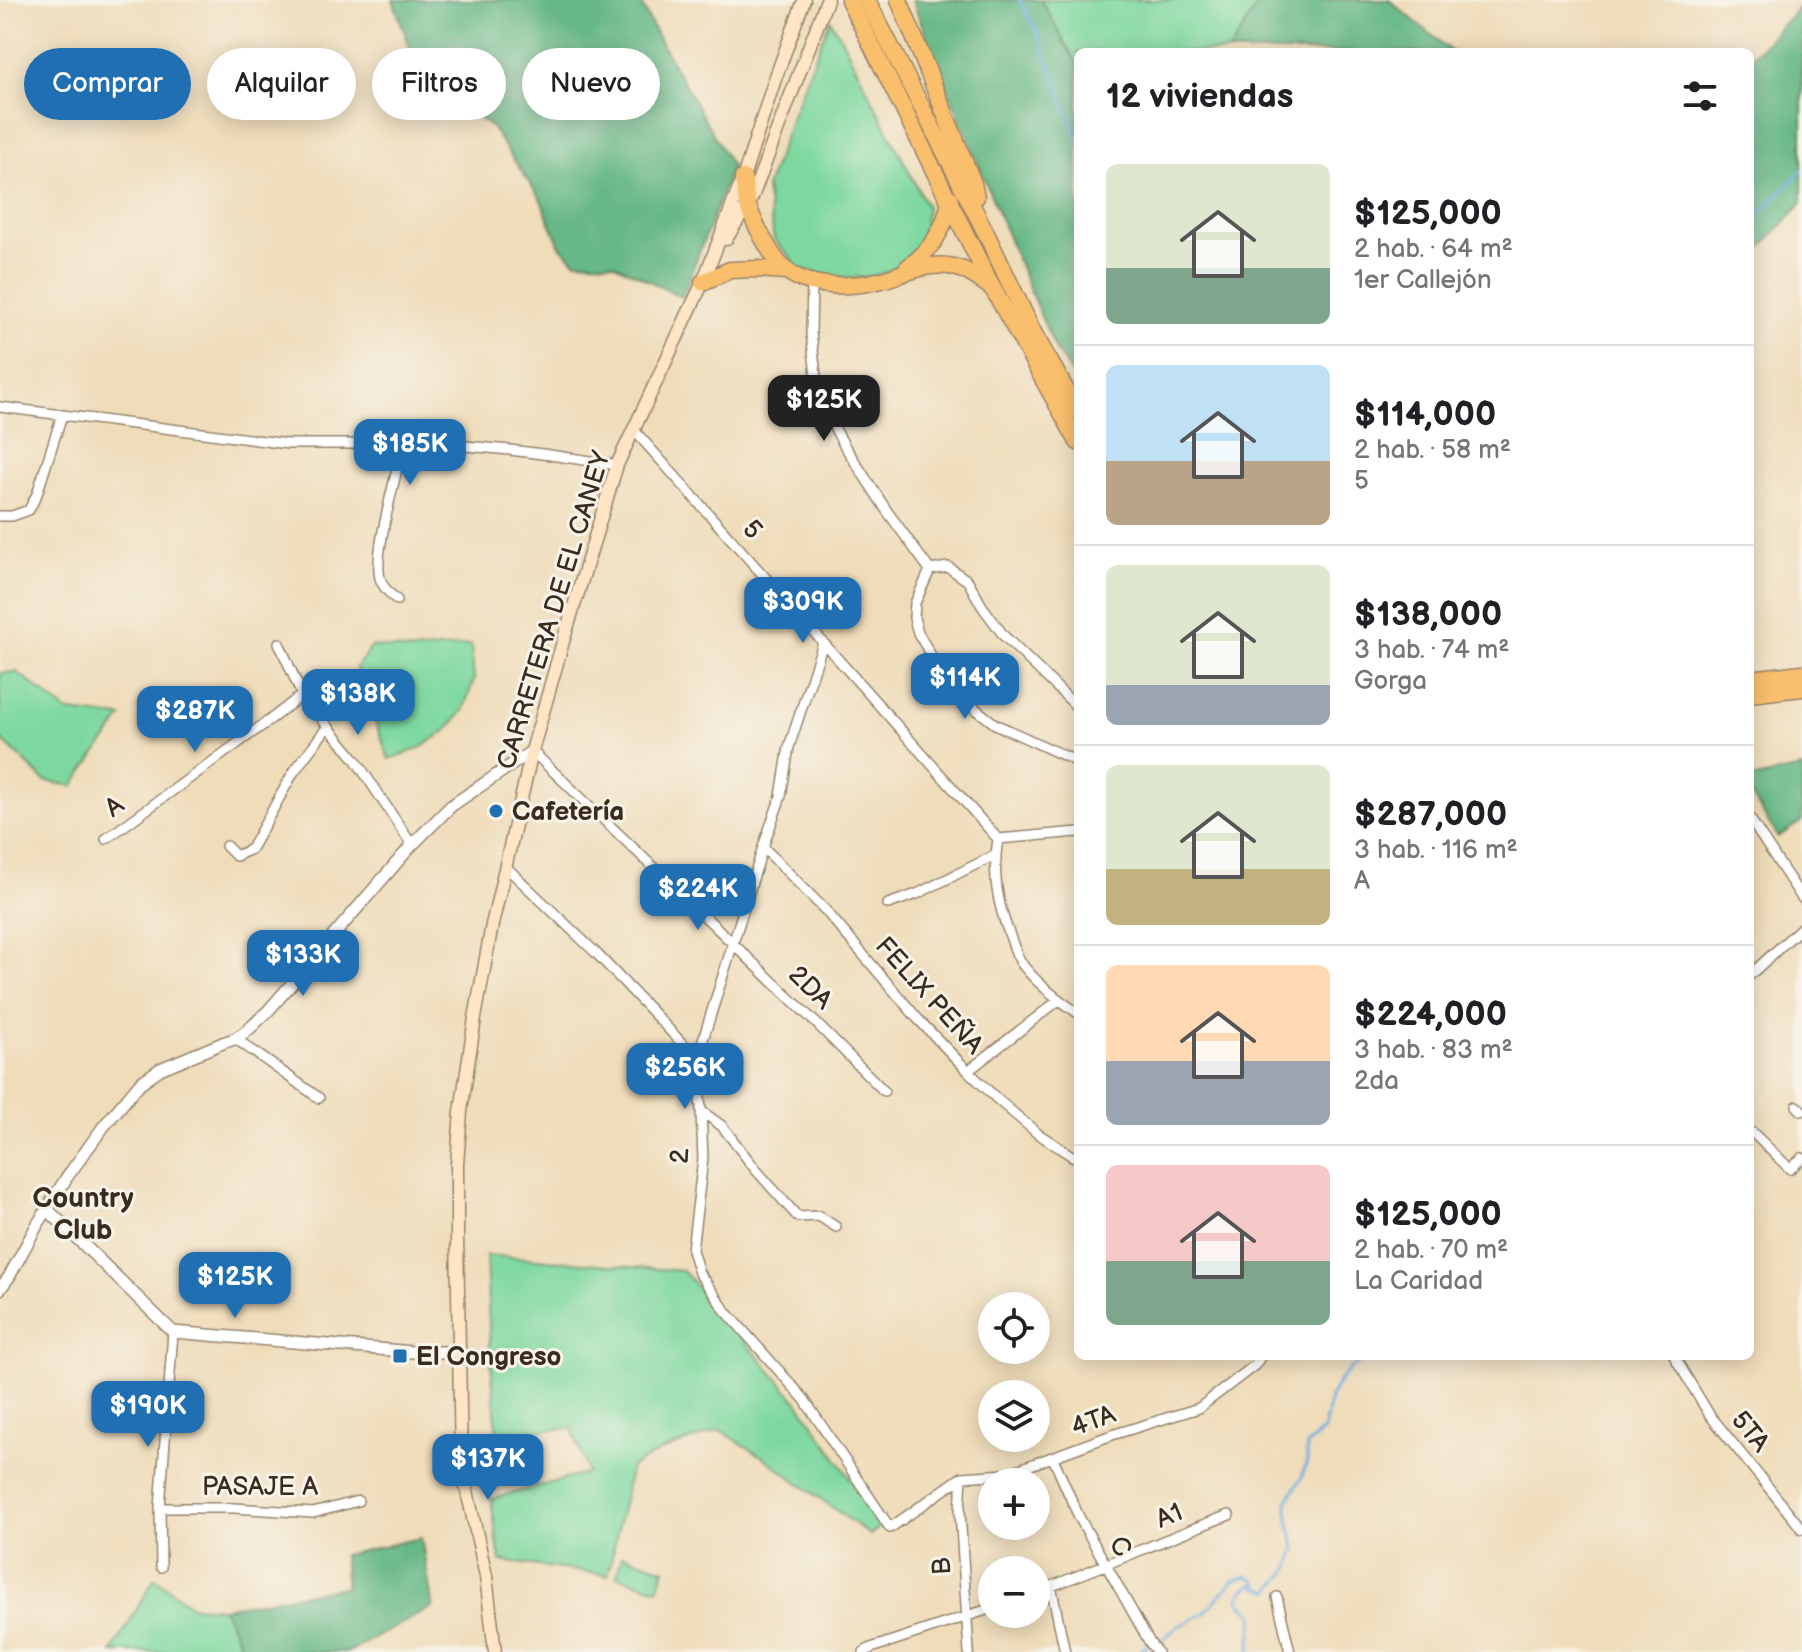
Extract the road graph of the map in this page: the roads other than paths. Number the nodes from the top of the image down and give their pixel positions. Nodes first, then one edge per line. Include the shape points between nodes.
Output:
1 (804, 0) edge
2 (827, 0) edge
3 (899, 0) edge
4 (856, 2) edge
5 (946, 154) junction
6 (743, 178) junction
7 (939, 181) junction
8 (750, 201) junction
9 (950, 203) junction
10 (943, 226) junction
11 (984, 229) junction
12 (711, 263) junction
13 (787, 271) junction
14 (903, 272) junction
15 (703, 282) junction
16 (812, 283) junction
17 (993, 289) junction
18 (1074, 404) edge
19 (0, 407) edge
20 (62, 415) junction
21 (633, 429) junction
22 (1074, 435) edge
23 (402, 444) junction
24 (617, 465) junction
25 (0, 516) edge
26 (930, 570) junction
27 (397, 600) dead end
28 (279, 643) dead end
29 (823, 643) junction
30 (1802, 673) edge
31 (1754, 679) edge
32 (1802, 688) edge
33 (1754, 694) edge
34 (302, 695) junction
35 (1074, 704) edge
36 (328, 726) junction
37 (532, 751) junction
38 (1074, 760) edge
39 (1754, 825) edge
40 (1074, 832) edge
41 (106, 839) dead end
42 (998, 839) junction
43 (412, 845) junction
44 (226, 846) dead end
45 (763, 847) junction
46 (995, 855) junction
47 (506, 867) junction
48 (1802, 898) edge
49 (888, 904) dead end
50 (1802, 927) edge
51 (734, 943) junction
52 (1754, 971) edge
53 (1059, 1000) junction
54 (1074, 1010) edge
55 (236, 1039) junction
56 (697, 1059) junction
57 (968, 1071) junction
58 (884, 1091) dead end
59 (319, 1098) dead end
60 (701, 1111) junction
61 (1754, 1134) edge
62 (1074, 1157) edge
63 (1802, 1158) edge
64 (47, 1209) junction
65 (836, 1227) dead end
66 (0, 1289) edge
67 (173, 1332) junction
68 (460, 1352) junction
69 (1258, 1360) edge
70 (1676, 1360) edge
71 (1053, 1458) junction
72 (962, 1477) junction
73 (358, 1501) dead end
74 (160, 1508) junction
75 (1229, 1515) dead end
76 (1802, 1529) edge
77 (1106, 1565) junction
78 (161, 1567) dead end
79 (1051, 1586) joint
80 (1277, 1597) dead end
81 (978, 1613) edge
82 (966, 1617) junction
83 (495, 1652) edge
84 (864, 1652) edge
85 (969, 1652) edge
86 (1065, 1652) edge
87 (1157, 1652) edge
88 (1290, 1652) edge

1 - 6 main road, CARRETERA DE EL CANEY
2 - 8 main road, CARRETERA DE EL CANEY
3 - 11 highway via 973,183
4 - 5 highway
4 - 7 highway
5 - 9 highway
5 - 11 highway
6 - 8 highway
6 - 12 main road, CARRETERA DE EL CANEY
7 - 9 highway
7 - 10 highway
8 - 12 main road, CARRETERA DE EL CANEY
8 - 13 highway via 768,247
9 - 10 highway
9 - 17 highway
10 - 14 highway via 921,259
11 - 18 highway
12 - 15 main road, CARRETERA DE EL CANEY
13 - 15 highway via 730,270
13 - 16 highway
14 - 16 highway via 854,284
14 - 17 highway via 954,267
15 - 21 main road, CARRETERA DE EL CANEY
16 - 26 street via 819,400
17 - 22 highway
19 - 20 street
20 - 23 street via 288,444
20 - 25 street via 29,510
21 - 24 main road, CARRETERA DE EL CANEY
21 - 29 street, 5
23 - 24 street via 533,452
23 - 27 street via 378,570 381,583
24 - 37 main road, CARRETERA DE EL CANEY
26 - 35 street via 948,567 968,581 1004,636
26 - 38 street via 914,618 939,669 995,724
28 - 34 street
29 - 42 street, 5
29 - 45 street, 2
30 - 31 highway
32 - 33 highway
34 - 36 street
34 - 41 street, A
36 - 43 street
36 - 44 street via 293,773 251,849 236,856
37 - 43 street via 451,806
37 - 47 main road, CARRETERA DE EL CANEY
37 - 51 street, 2DA
39 - 48 street
40 - 42 street
42 - 46 street
43 - 55 street via 268,1011
45 - 51 street, 2
45 - 57 street, FELIX PEÑA
46 - 49 street
46 - 53 street via 1001,912 1013,946 1023,967
47 - 56 street
47 - 68 main road, CARRETERA DE EL CANEY via 461,1111
50 - 52 street
51 - 56 street, 2
51 - 58 street, 2DA
53 - 54 street
53 - 57 street
55 - 59 street
55 - 64 street via 160,1069 140,1083
56 - 60 street, 2
57 - 62 street, FELIX PEÑA via 1037,1133
60 - 65 street via 722,1126 798,1217 819,1216
60 - 72 street, 2 via 703,1159 692,1250 699,1273 725,1310 804,1399 890,1528
61 - 63 street via 1790,1169
64 - 66 street
64 - 67 street
67 - 68 street
67 - 74 street
68 - 83 main road, CARRETERA DE EL CANEY via 461,1464 483,1561
69 - 71 street, 4TA via 1199,1408
70 - 76 street, 5TA via 1709,1414
71 - 72 street, 4TA via 1006,1474
71 - 77 street, C
72 - 82 street, B
73 - 74 street, PASAJE A via 313,1513
74 - 78 street
75 - 77 street, A1
77 - 79 street, A1
77 - 87 street, C
79 - 86 street
80 - 88 street
81 - 82 street
82 - 84 street
82 - 85 street, B

